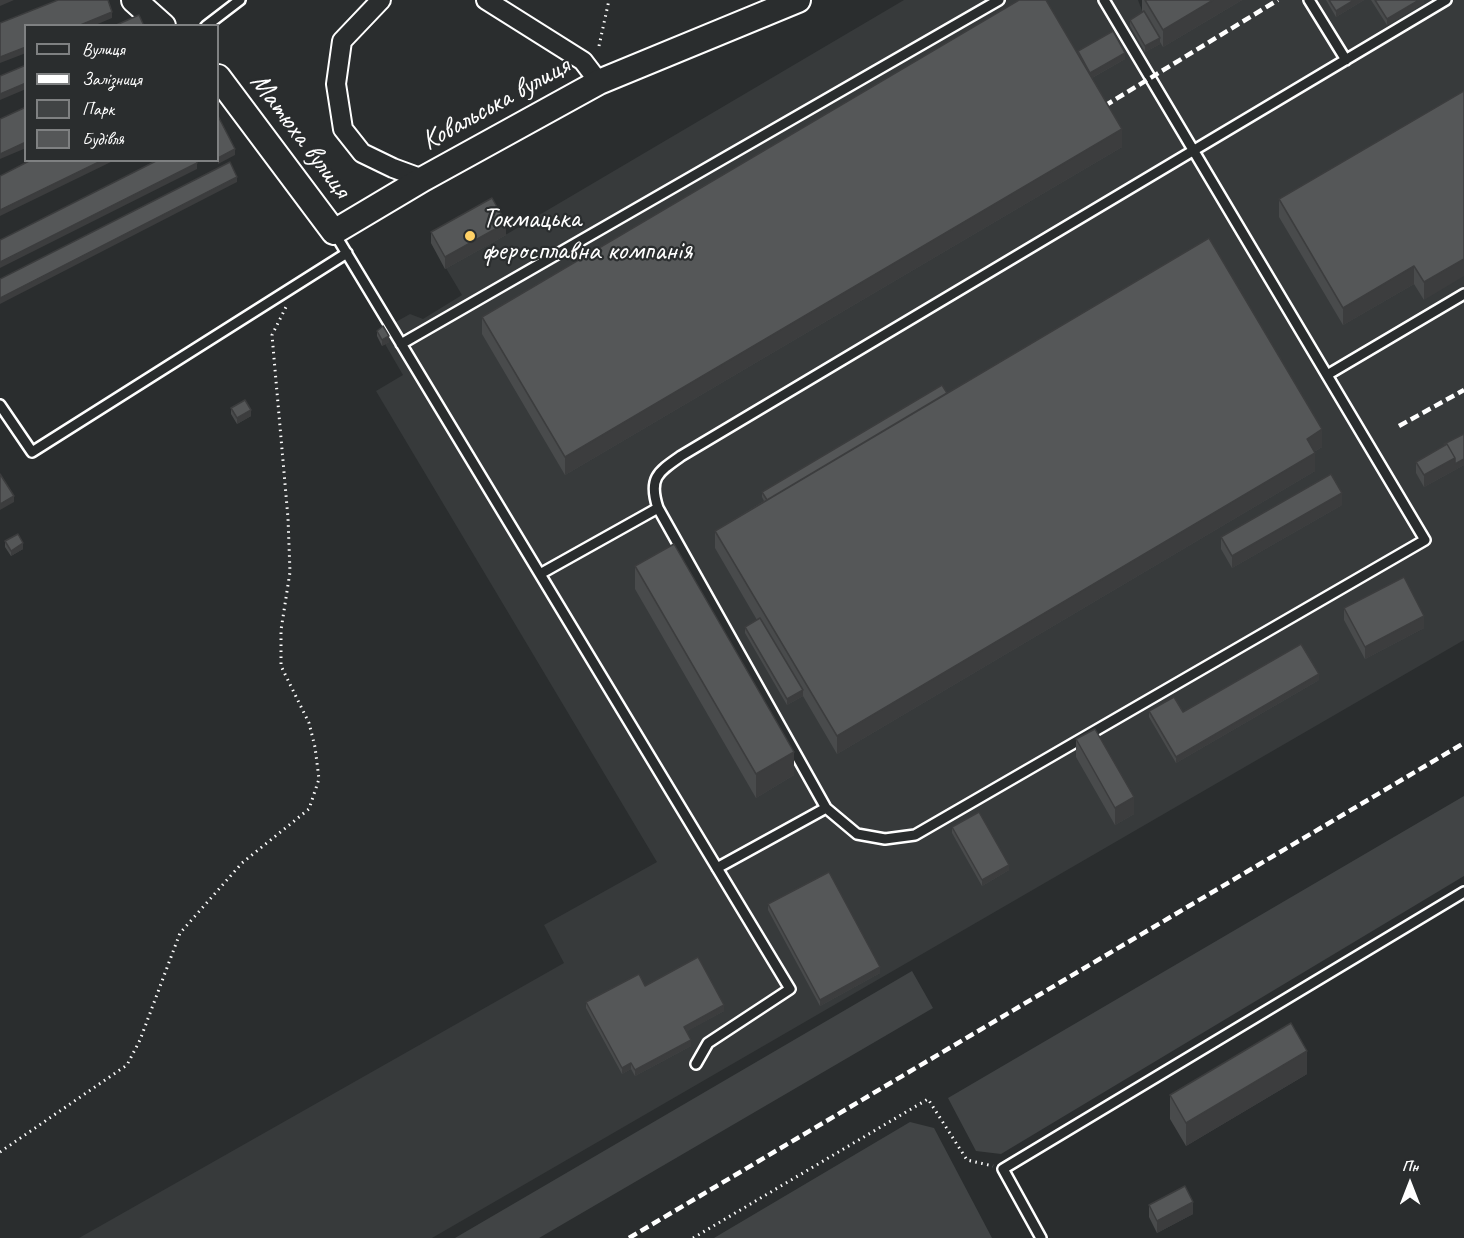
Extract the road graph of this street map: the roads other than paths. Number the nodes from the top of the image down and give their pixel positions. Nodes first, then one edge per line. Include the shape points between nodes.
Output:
1 (134, 0) edge
2 (240, 0) edge
3 (381, 0) edge
4 (486, 0) edge
5 (798, 0) edge
6 (999, 0) edge
7 (1104, 0) edge
8 (1309, 0) edge
9 (1446, 0) edge
10 (161, 24) edge
11 (209, 24) edge
12 (1346, 60) junction
13 (219, 78) edge
14 (599, 82) junction
15 (1194, 151) junction
16 (423, 179) junction
17 (334, 231) junction
18 (347, 253) junction
19 (1464, 294) edge
20 (401, 344) junction
21 (1327, 375) junction
22 (0, 405) edge
23 (658, 508) junction
24 (540, 574) junction
25 (826, 808) junction
26 (717, 868) junction
27 (1464, 892) edge
28 (696, 1064) dead end
29 (1041, 1238) edge

1 - 10 street
2 - 11 lane
3 - 16 street, Ковальська вулиця via 342,40 336,84 344,129 363,153
4 - 14 street, Ковальська вулиця via 584,62
5 - 14 street, Ковальська вулиця
6 - 20 lane
7 - 15 lane
8 - 12 lane
9 - 12 lane
12 - 15 lane
13 - 17 street, Матюха вулиця
14 - 16 street, Ковальська вулиця
15 - 21 lane
15 - 23 lane via 681,456 660,471 652,491
16 - 17 street, Ковальська вулиця
17 - 18 lane
18 - 20 lane
18 - 22 lane via 32,452
19 - 21 lane
20 - 24 lane
21 - 25 lane via 1425,540 915,835 885,839 856,834
23 - 24 lane
23 - 25 lane
24 - 26 lane
25 - 26 lane
26 - 28 lane via 790,989 708,1043
27 - 29 lane via 1003,1169

